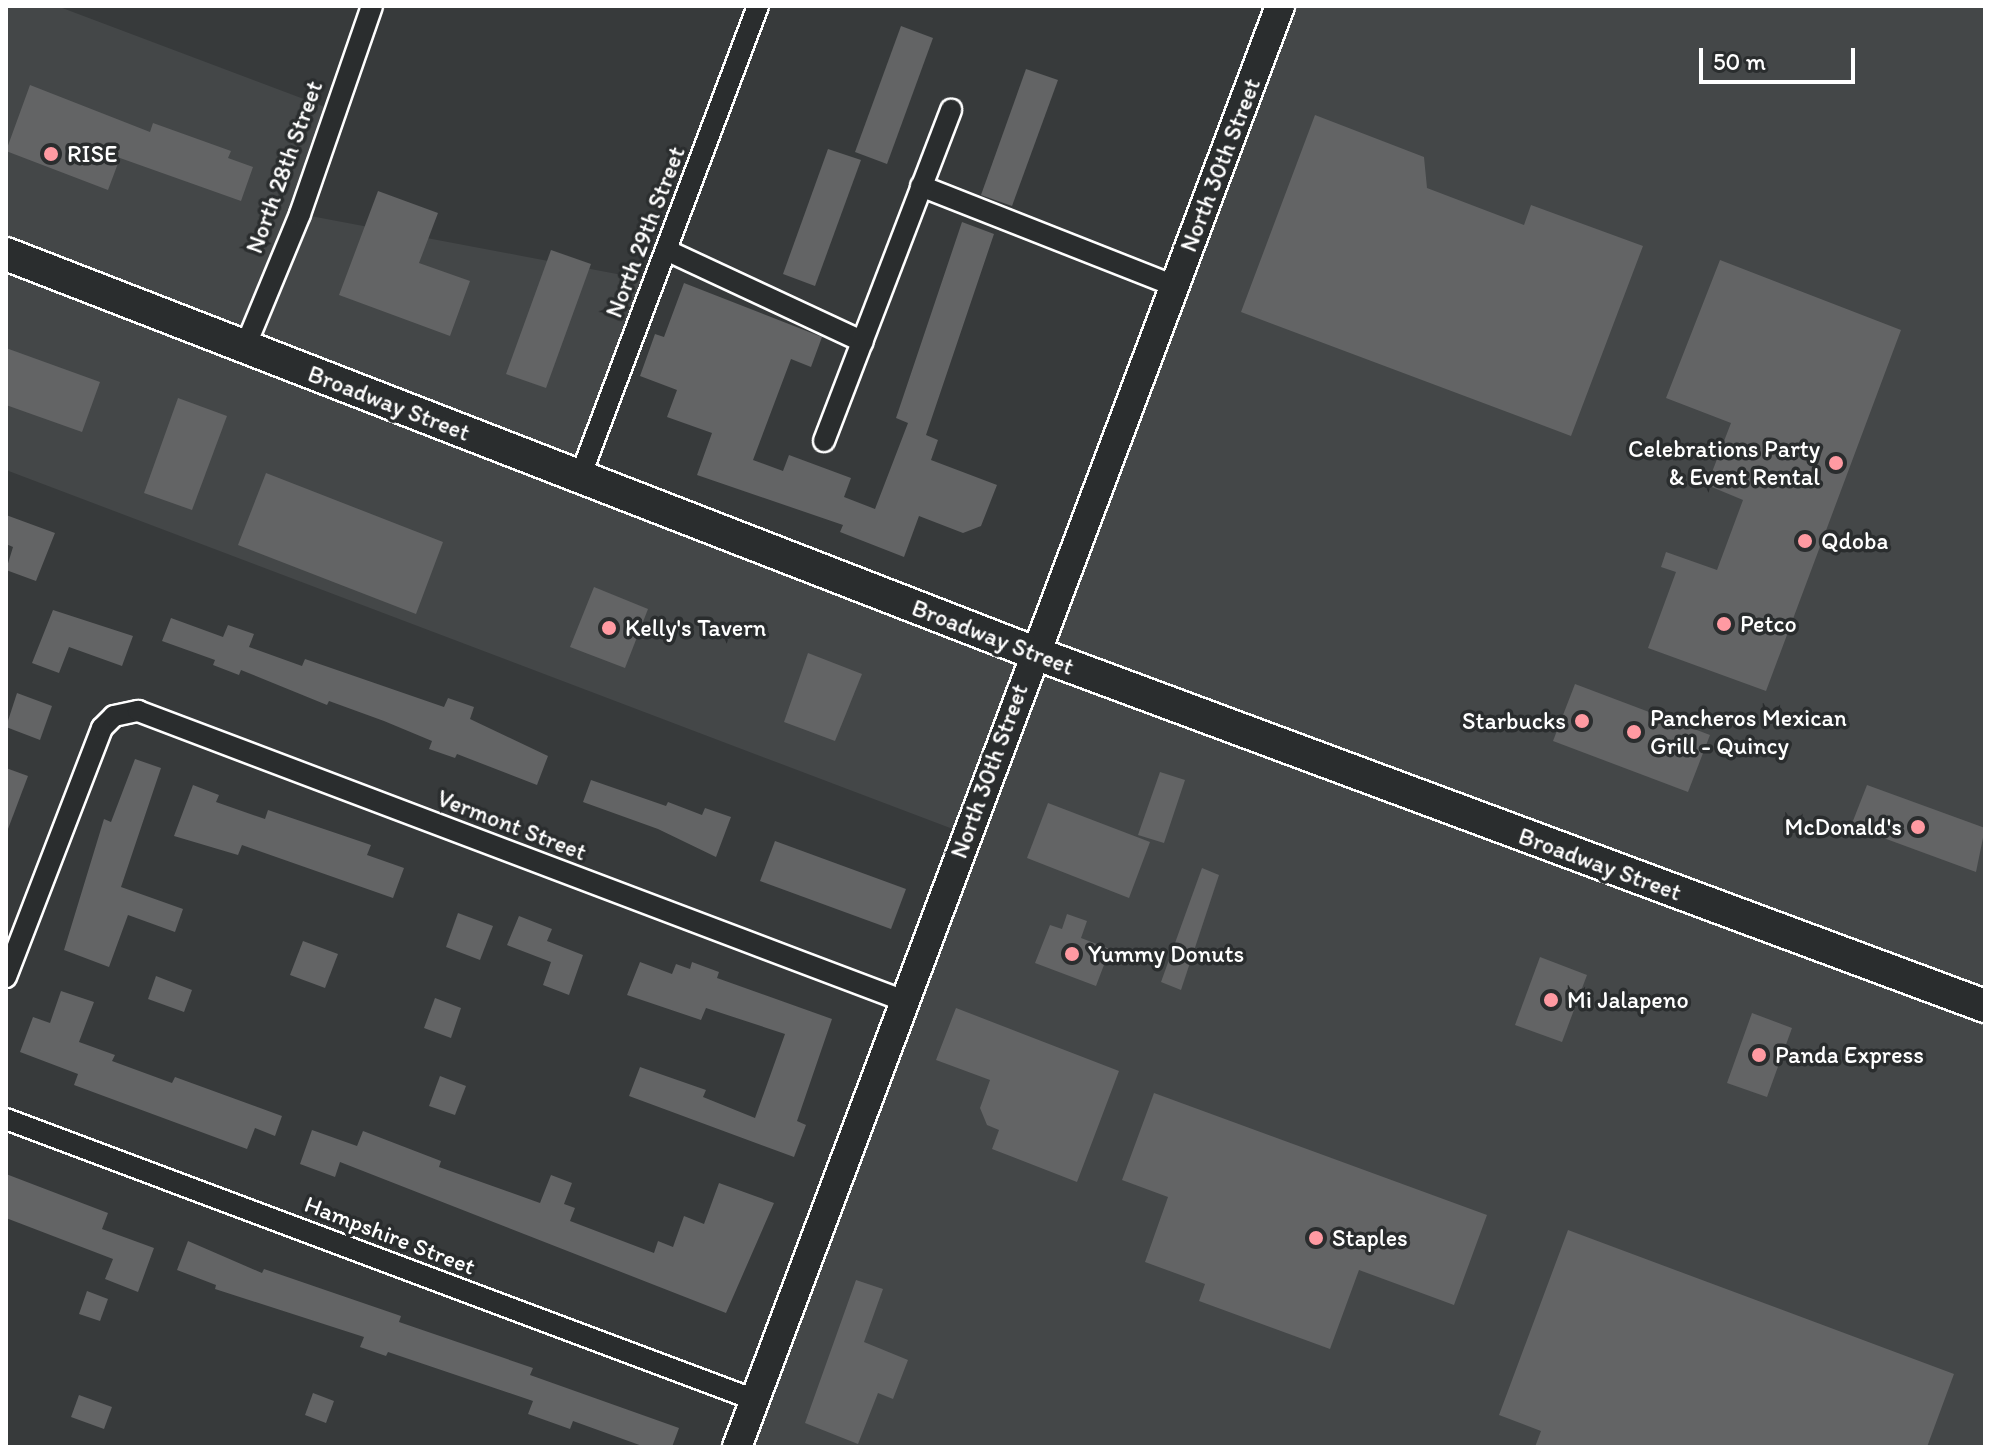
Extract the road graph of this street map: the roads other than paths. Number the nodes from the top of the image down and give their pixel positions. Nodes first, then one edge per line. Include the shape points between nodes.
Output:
1 (372, 6) edge
2 (758, 6) edge
3 (1280, 6) edge
4 (951, 110) dead end
5 (921, 186) junction
6 (666, 250) junction
7 (6, 254) edge
8 (1175, 286) junction
9 (863, 342) junction
10 (245, 347) junction
11 (824, 441) dead end
12 (580, 477) junction
13 (1032, 652) junction
14 (6, 977) edge
15 (907, 1002) junction
16 (1985, 1006) edge
17 (6, 1119) edge
18 (755, 1400) junction
19 (737, 1447) edge

1 - 10 street, North 28th Street via 300,214
2 - 6 street, North 29th Street
3 - 8 street, North 30th Street
4 - 5 street
5 - 8 street
5 - 9 street
6 - 9 street
6 - 12 street, North 29th Street
7 - 10 main road, Broadway Street
8 - 13 street, North 30th Street
9 - 11 street
10 - 12 main road, Broadway Street
12 - 13 main road, Broadway Street
13 - 15 street, North 30th Street
13 - 16 main road, Broadway Street
14 - 15 street, Vermont Street via 102,728 114,716 138,711
15 - 18 street, North 30th Street
17 - 18 street, Hampshire Street
18 - 19 street, North 30th Street

